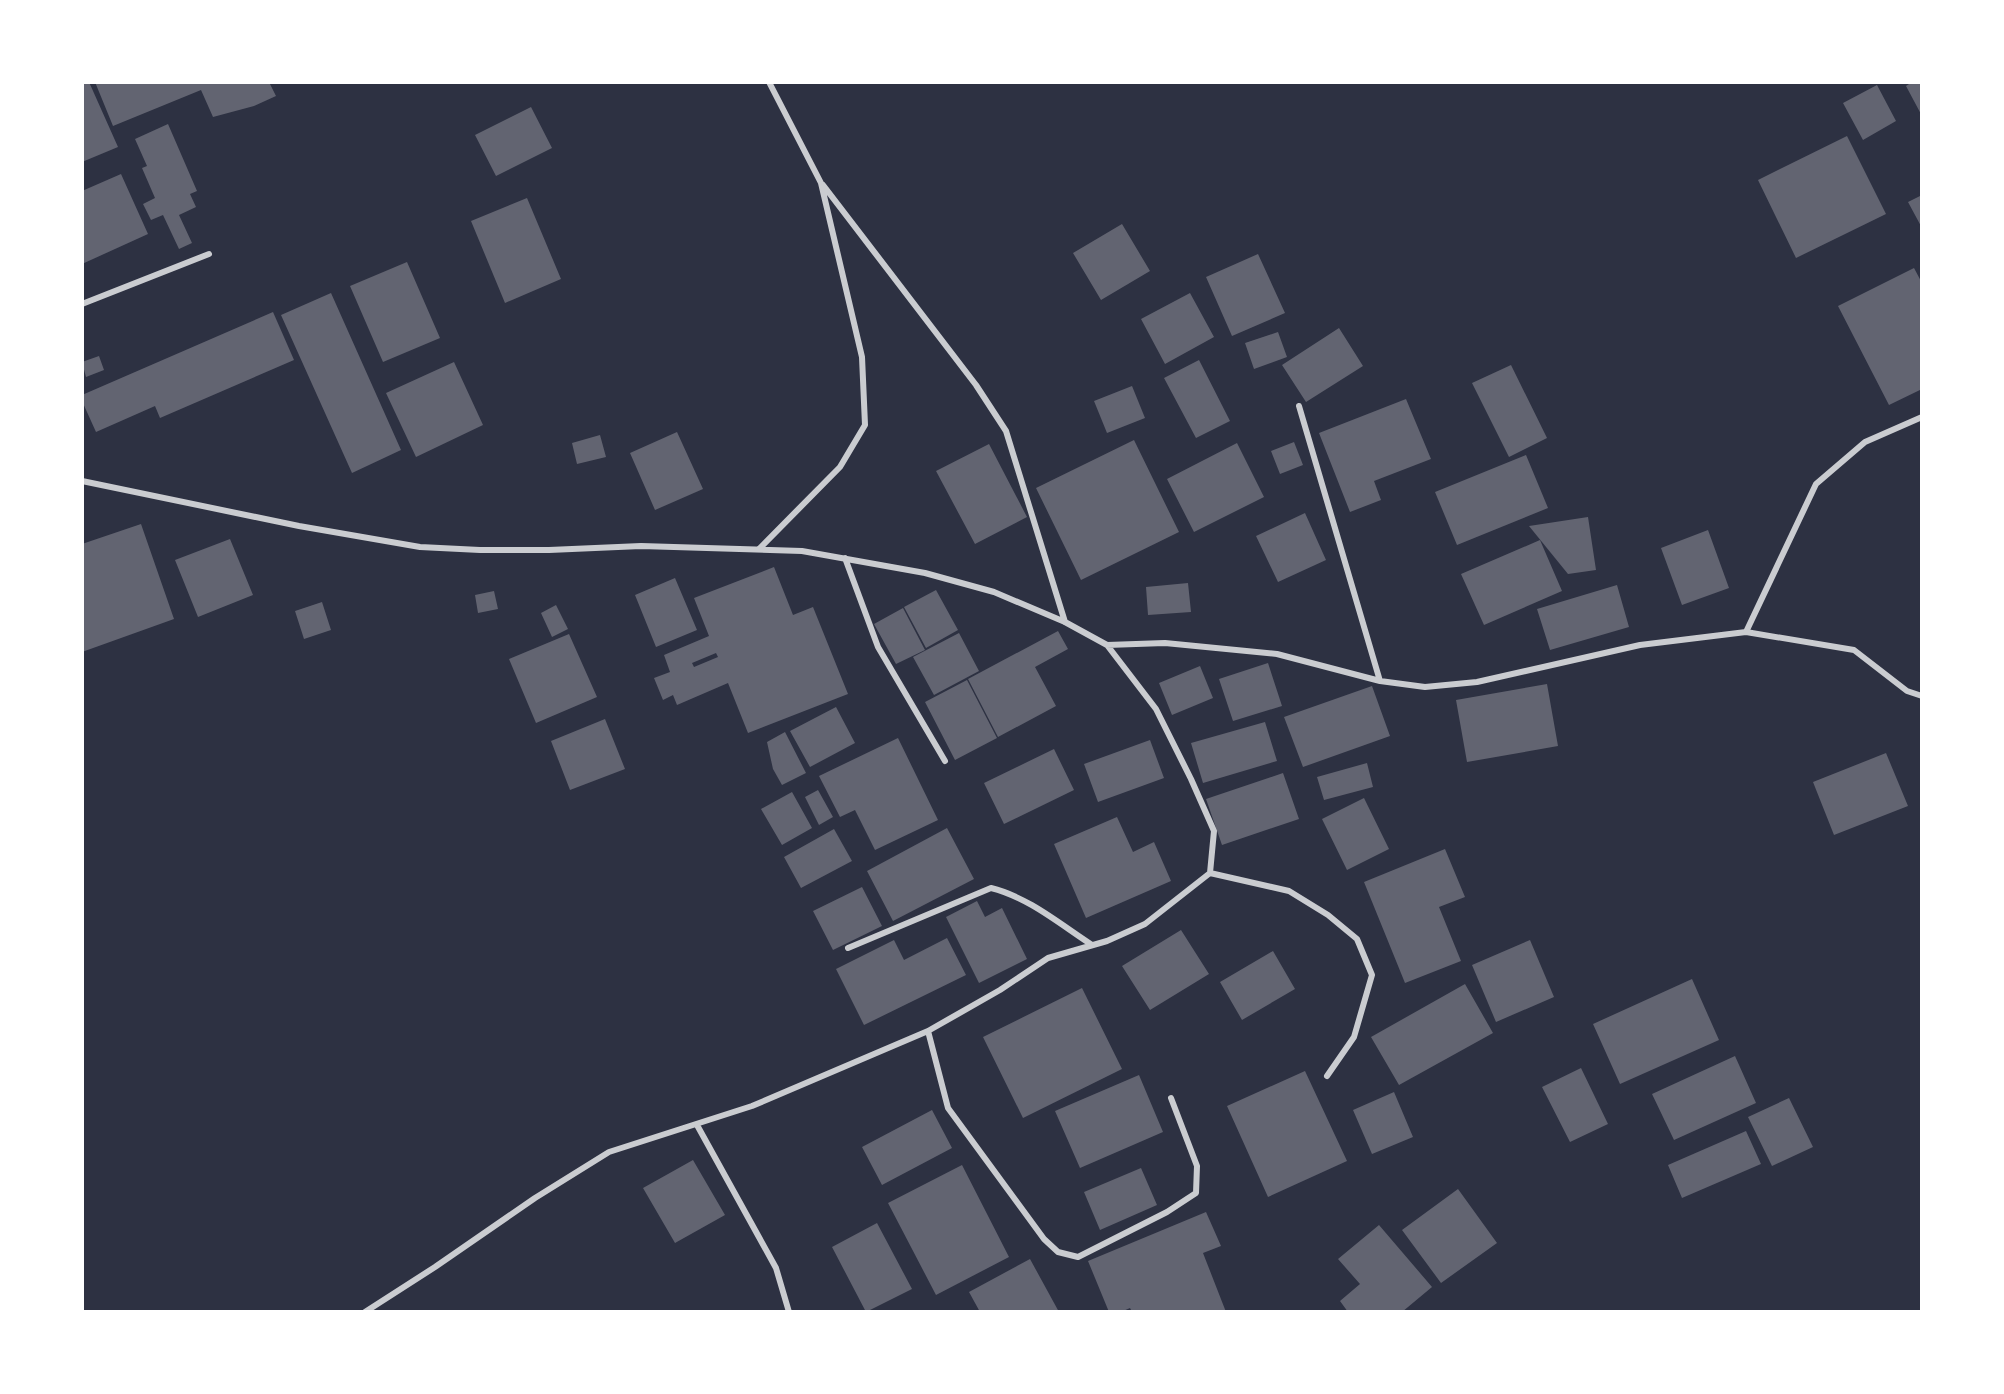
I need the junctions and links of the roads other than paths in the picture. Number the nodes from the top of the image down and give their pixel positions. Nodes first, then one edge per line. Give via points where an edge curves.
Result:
1 (769, 82) edge
2 (821, 183) junction
3 (209, 254) dead end
4 (82, 304) edge
5 (1299, 406) dead end
6 (1922, 417) edge
7 (82, 481) edge
8 (759, 549) junction
9 (845, 558) junction
10 (1065, 622) junction
11 (1746, 632) junction
12 (1107, 645) junction
13 (1380, 681) junction
14 (1922, 696) edge
15 (945, 761) dead end
16 (1210, 873) junction
17 (1092, 945) junction
18 (848, 948) dead end
19 (928, 1031) junction
20 (1328, 1076) dead end
21 (1171, 1098) dead end
22 (697, 1125) junction
23 (365, 1311) edge
24 (789, 1311) edge

1 - 2 street
2 - 8 street via 862,357 865,425 840,467
2 - 10 street via 976,385 1006,431
3 - 4 street
5 - 13 street
6 - 11 street via 1864,442 1816,484
7 - 8 street via 420,548
8 - 9 street
9 - 10 street via 925,573 994,592
9 - 15 street via 878,647
10 - 12 street
11 - 13 street via 1640,645 1477,682 1425,687
11 - 14 street via 1854,650 1907,691
12 - 13 street via 1165,643 1277,654
12 - 16 street via 1156,709 1191,779 1214,831
16 - 17 street via 1145,924
16 - 20 street via 1288,891 1328,915 1357,939 1372,975 1354,1037
17 - 18 street via 1032,906 991,888
17 - 19 street via 1048,958
19 - 21 street via 948,1108 1044,1239 1058,1252 1078,1257 1196,1193 1197,1166
19 - 22 street via 752,1106
22 - 23 street via 609,1152
22 - 24 street via 776,1268

